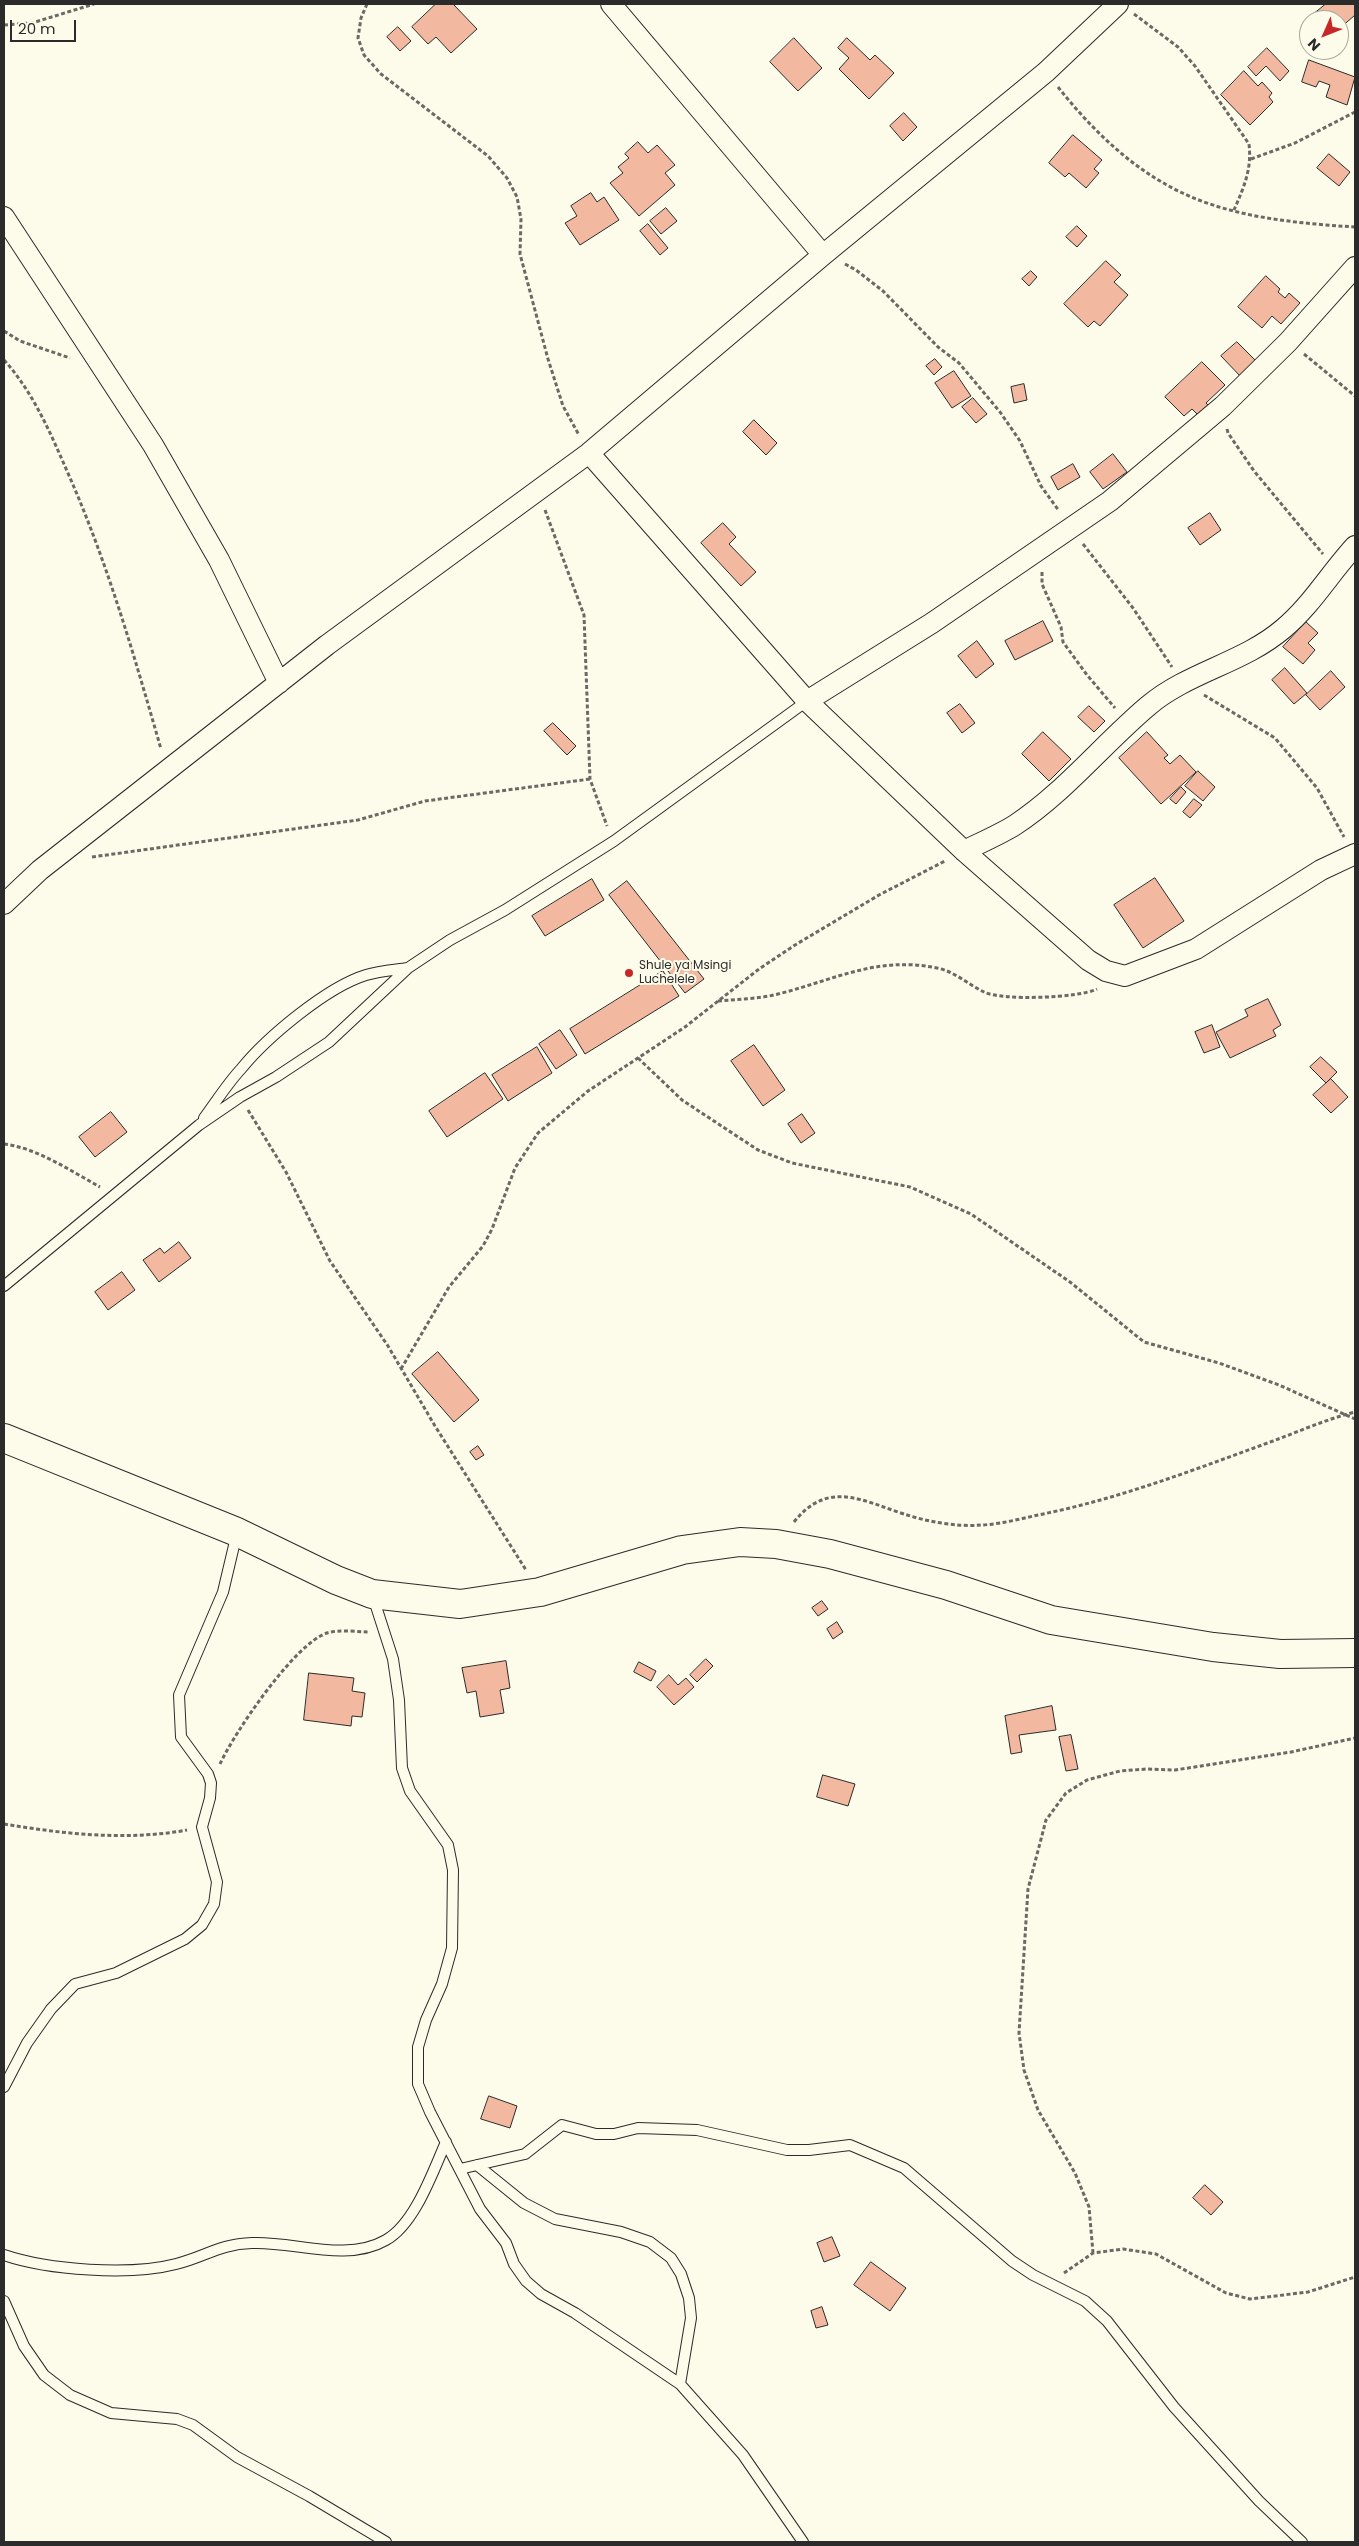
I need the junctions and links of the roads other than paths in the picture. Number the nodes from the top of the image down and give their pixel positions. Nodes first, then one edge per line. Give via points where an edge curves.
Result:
1 (611, 4) edge
2 (1124, 6) edge
3 (4, 218) edge
4 (823, 255) junction
5 (1355, 267) edge
6 (589, 453) junction
7 (1355, 546) edge
8 (279, 683) junction
9 (807, 701) junction
10 (964, 851) junction
11 (1354, 854) edge
12 (4, 904) edge
13 (408, 968) junction
14 (199, 1125) junction
15 (4, 1286) edge
16 (4, 1438) edge
17 (237, 1532) junction
18 (372, 1594) junction
19 (1355, 1653) edge
20 (4, 2087) edge
21 (446, 2142) junction
22 (478, 2165) junction
23 (460, 2169) junction
24 (4, 2255) edge
25 (4, 2301) edge
26 (680, 2384) junction
27 (386, 2542) edge
28 (803, 2542) edge
29 (1302, 2542) edge

1 - 4 street
2 - 4 street
3 - 8 street via 153,446 219,560
4 - 6 street
5 - 9 street via 1288,342 1223,406 1110,502 932,623
6 - 8 street
6 - 9 street
7 - 10 street via 1283,630 1253,649 1183,682 1149,705 1014,825
8 - 12 street via 40,870
9 - 10 street
9 - 13 lane via 614,841
10 - 11 street via 1088,960 1106,971 1124,976 1196,949 1321,870
13 - 14 lane via 329,1042
13 - 14 lane via 367,975 346,983 318,1001 241,1068
14 - 15 lane
16 - 17 main road
17 - 18 main road
17 - 20 lane via 223,1592 179,1695 181,1737 208,1774 211,1784 202,1827 217,1882 214,1904 202,1925 185,1939 116,1973 75,1984 51,2009 27,2043
18 - 19 main road via 460,1604 540,1592 682,1550 740,1542 776,1544 830,1554 946,1585 1051,1620 1213,1647 1280,1654
18 - 21 lane via 393,1659 399,1700 402,1768 410,1791 448,1845 453,1870 452,1948 418,2047 418,2084
21 - 23 lane
21 - 24 lane via 408,2219 386,2240 359,2249 252,2243 223,2246 176,2264 141,2269 77,2268 23,2262
22 - 23 lane
22 - 26 lane via 524,2203 555,2219 621,2232 650,2242 671,2258 681,2274 689,2298 691,2318
22 - 29 lane via 525,2154 562,2126 596,2134 614,2134 638,2128 698,2130 787,2150 850,2144 880,2155 904,2168 1012,2261 1085,2301 1107,2321 1174,2407 1259,2501
23 - 26 lane via 480,2209 506,2243 514,2264 526,2281
25 - 27 lane via 24,2346 44,2375 70,2395 111,2413 177,2419 193,2425 236,2457
26 - 28 lane via 743,2455

